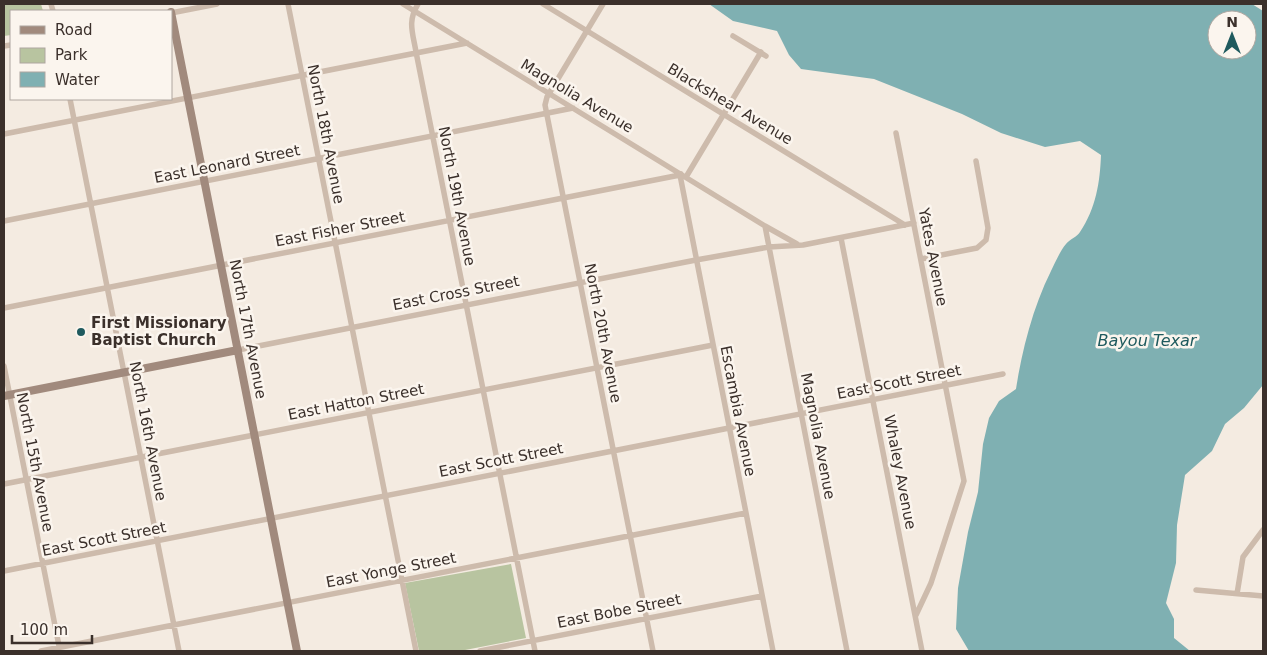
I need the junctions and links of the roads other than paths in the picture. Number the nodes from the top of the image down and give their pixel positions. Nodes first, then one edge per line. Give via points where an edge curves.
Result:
1 (217, 4) edge
2 (288, 4) edge
3 (402, 4) edge
4 (418, 4) edge
5 (543, 4) edge
6 (604, 4) edge
7 (414, 11) junction
8 (172, 12) edge
9 (172, 17) edge
10 (587, 30) junction
11 (733, 36) dead end
12 (466, 43) junction
13 (416, 52) junction
14 (302, 75) junction
15 (549, 93) junction
16 (188, 97) junction
17 (70, 100) edge
18 (573, 108) junction
19 (547, 114) junction
20 (723, 114) junction
21 (74, 120) junction
22 (896, 133) dead end
23 (4, 134) edge
24 (433, 136) junction
25 (319, 159) junction
26 (976, 162) dead end
27 (682, 175) junction
28 (205, 181) junction
29 (564, 198) junction
30 (91, 204) junction
31 (450, 220) junction
32 (4, 221) edge
33 (914, 223) junction
34 (905, 225) junction
35 (765, 226) junction
36 (841, 238) junction
37 (335, 242) junction
38 (803, 245) junction
39 (768, 247) junction
40 (920, 259) junction
41 (696, 260) junction
42 (221, 266) junction
43 (580, 282) junction
44 (107, 288) junction
45 (466, 305) junction
46 (4, 308) edge
47 (352, 327) junction
48 (713, 345) junction
49 (238, 350) junction
50 (4, 366) edge
51 (597, 368) junction
52 (124, 372) junction
53 (1004, 374) dead end
54 (946, 386) junction
55 (483, 390) junction
56 (7, 395) edge
57 (873, 400) junction
58 (369, 412) junction
59 (801, 414) junction
60 (729, 428) junction
61 (254, 435) junction
62 (614, 451) junction
63 (140, 457) junction
64 (499, 474) junction
65 (26, 479) junction
66 (4, 484) edge
67 (385, 496) junction
68 (746, 513) junction
69 (271, 518) junction
70 (1262, 534) edge
71 (630, 536) junction
72 (157, 541) junction
73 (516, 558) junction
74 (43, 563) junction
75 (4, 571) edge
76 (402, 580) junction
77 (1196, 590) dead end
78 (1237, 594) junction
79 (762, 596) junction
80 (1263, 596) edge
81 (288, 603) junction
82 (916, 615) junction
83 (647, 618) junction
84 (174, 625) junction
85 (532, 641) junction
86 (59, 650) edge
87 (41, 651) edge
88 (179, 651) edge
89 (297, 651) edge
90 (416, 651) edge
91 (480, 651) edge
92 (534, 651) edge
93 (653, 651) edge
94 (773, 651) edge
95 (847, 651) edge
96 (922, 651) edge

1 - 8 street
2 - 14 street, North 18th Avenue
3 - 7 street, Magnolia Avenue
4 - 7 street
5 - 10 street, Blackshear Avenue
6 - 10 street, North 20th Avenue
7 - 12 street, Magnolia Avenue
7 - 13 street, North 19th Avenue via 411,20
9 - 16 street, North 17th Avenue
10 - 15 street, North 20th Avenue
10 - 20 street, Blackshear Avenue
11 - 20 street via 763,54
12 - 13 street
12 - 15 street, Magnolia Avenue
13 - 14 street
13 - 24 street, North 19th Avenue
14 - 16 street
14 - 25 street, North 18th Avenue
15 - 18 street, Magnolia Avenue
15 - 19 street, North 20th Avenue via 545,101
16 - 21 street
16 - 28 street, North 17th Avenue
17 - 21 street, North 16th Avenue
18 - 19 street, East Leonard Street
18 - 27 street, Magnolia Avenue
19 - 24 street, East Leonard Street
19 - 29 street, North 20th Avenue
20 - 27 street
20 - 34 street, Blackshear Avenue
21 - 23 street
21 - 30 street, North 16th Avenue
22 - 33 street, Yates Avenue
24 - 25 street, East Leonard Street
24 - 31 street, North 19th Avenue
25 - 28 street, East Leonard Street
25 - 37 street, North 18th Avenue
26 - 40 street via 988,228 986,240 977,248
27 - 29 street, East Fisher Street
27 - 35 street, Magnolia Avenue
27 - 41 street, Escambia Avenue
28 - 30 street, East Leonard Street
28 - 42 street, North 17th Avenue
29 - 31 street, East Fisher Street
29 - 43 street, North 20th Avenue
30 - 32 street, East Leonard Street
30 - 44 street, North 16th Avenue
31 - 37 street, East Fisher Street
31 - 45 street, North 19th Avenue
33 - 34 street, East Cross Street
33 - 40 street, Yates Avenue
34 - 36 street, East Cross Street
35 - 38 street, Magnolia Avenue
35 - 39 street, Magnolia Avenue
36 - 38 street, East Cross Street
36 - 57 street, Whaley Avenue
37 - 42 street, East Fisher Street
37 - 47 street, North 18th Avenue
38 - 39 street, East Cross Street
39 - 41 street, East Cross Street
39 - 59 street, Magnolia Avenue
40 - 54 street, Yates Avenue
41 - 43 street, East Cross Street
41 - 48 street, Escambia Avenue
42 - 44 street, East Fisher Street
42 - 49 street, North 17th Avenue
43 - 45 street, East Cross Street
43 - 51 street, North 20th Avenue
44 - 46 street, East Fisher Street
44 - 52 street, North 16th Avenue
45 - 47 street, East Cross Street
45 - 55 street, North 19th Avenue
47 - 49 street, East Cross Street
47 - 58 street, North 18th Avenue
48 - 51 street, East Hatton Street
48 - 60 street, Escambia Avenue
49 - 52 street, East Cross Street
49 - 61 street, North 17th Avenue
50 - 56 street, North 15th Avenue
51 - 55 street, East Hatton Street
51 - 62 street, North 20th Avenue
52 - 56 street, East Cross Street
52 - 63 street, North 16th Avenue
53 - 54 street, East Scott Street
54 - 57 street, East Scott Street
54 - 82 street, Yates Avenue via 964,481 931,583
55 - 58 street, East Hatton Street
55 - 64 street, North 19th Avenue
56 - 65 street, North 15th Avenue
57 - 59 street, East Scott Street
57 - 82 street, Whaley Avenue
58 - 61 street, East Hatton Street
58 - 67 street, North 18th Avenue
59 - 60 street, East Scott Street
59 - 95 street, Magnolia Avenue
60 - 62 street, East Scott Street
60 - 68 street, Escambia Avenue
61 - 63 street, East Hatton Street
61 - 69 street, North 17th Avenue
62 - 64 street, East Scott Street
62 - 71 street, North 20th Avenue
63 - 65 street, East Hatton Street
63 - 72 street, North 16th Avenue
64 - 67 street, East Scott Street
64 - 73 street, North 19th Avenue
65 - 66 street, East Hatton Street
65 - 74 street, North 15th Avenue
67 - 69 street, East Scott Street
67 - 76 street, North 18th Avenue
68 - 71 street, East Yonge Street
68 - 79 street, Escambia Avenue
69 - 72 street, East Scott Street
69 - 81 street, North 17th Avenue
70 - 78 street via 1243,557
71 - 73 street, East Yonge Street
71 - 83 street, North 20th Avenue
72 - 74 street, East Scott Street
72 - 84 street, North 16th Avenue
73 - 76 street, East Yonge Street
73 - 85 street, North 19th Avenue
74 - 75 street, East Scott Street
74 - 86 street, North 15th Avenue
76 - 81 street, East Yonge Street
76 - 90 street, North 18th Avenue
77 - 78 street
78 - 80 street
79 - 83 street, East Bobe Street
79 - 94 street, Escambia Avenue
81 - 84 street, East Yonge Street
81 - 89 street, North 17th Avenue
82 - 96 street, Whaley Avenue
83 - 85 street, East Bobe Street
83 - 93 street, North 20th Avenue
84 - 86 street, East Yonge Street
84 - 88 street, North 16th Avenue
85 - 91 street, East Bobe Street
85 - 92 street, North 19th Avenue
86 - 87 street, East Yonge Street

